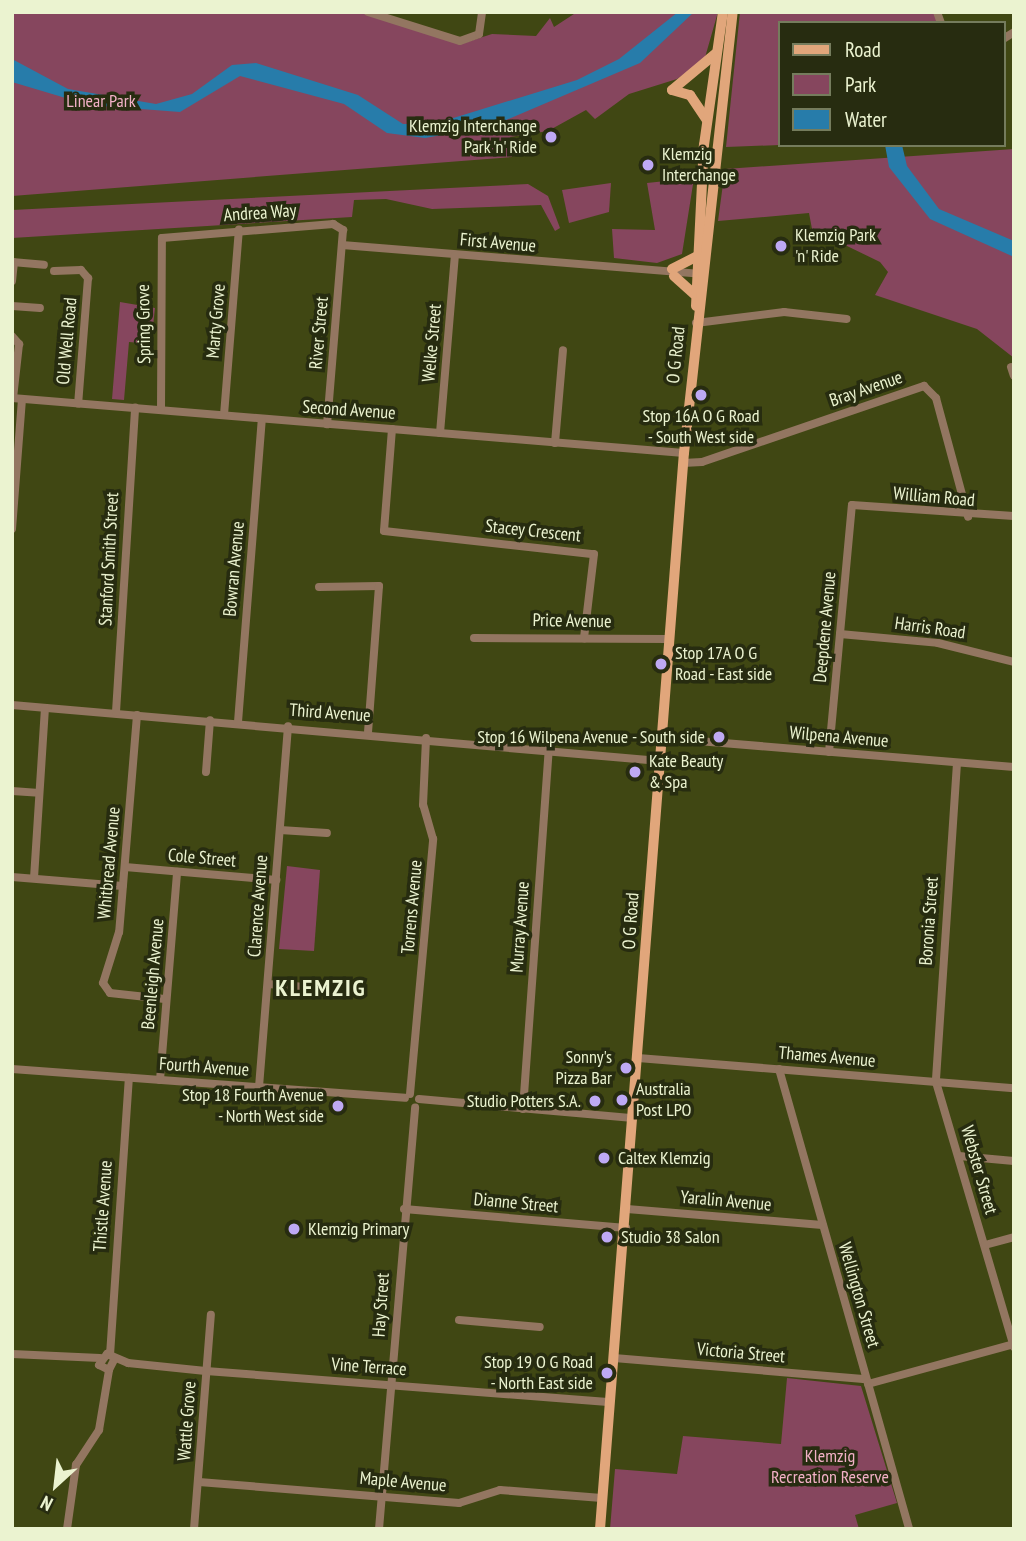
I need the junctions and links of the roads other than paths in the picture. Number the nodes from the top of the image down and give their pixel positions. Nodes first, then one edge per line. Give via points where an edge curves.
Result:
1 (368, 12) edge
2 (482, 12) edge
3 (723, 12) edge
4 (733, 12) edge
5 (717, 51) junction
6 (716, 87) junction
7 (707, 120) junction
8 (239, 230) junction
9 (162, 237) joint
10 (342, 245) junction
11 (455, 256) junction
12 (696, 257) junction
13 (13, 262) edge
14 (44, 265) dead end
15 (54, 271) dead end
16 (673, 272) junction
17 (698, 274) junction
18 (12, 281) edge
19 (694, 293) junction
20 (12, 306) edge
21 (40, 308) dead end
22 (697, 319) junction
23 (847, 320) dead end
24 (12, 336) edge
25 (563, 350) dead end
26 (16, 399) edge
27 (78, 404) junction
28 (135, 408) junction
29 (161, 410) junction
30 (224, 415) junction
31 (262, 419) junction
32 (327, 424) junction
33 (391, 429) junction
34 (440, 433) junction
35 (555, 443) junction
36 (683, 458) junction
37 (14, 493) edge
38 (852, 505) joint
39 (1014, 516) edge
40 (968, 517) junction
41 (12, 529) edge
42 (319, 587) dead end
43 (840, 634) junction
44 (474, 638) dead end
45 (584, 638) junction
46 (669, 639) junction
47 (1014, 662) edge
48 (12, 705) edge
49 (45, 708) junction
50 (116, 712) junction
51 (137, 715) junction
52 (209, 720) junction
53 (238, 722) junction
54 (288, 726) junction
55 (368, 732) junction
56 (426, 737) junction
57 (661, 743) junction
58 (549, 747) junction
59 (829, 752) junction
60 (645, 755) junction
61 (660, 761) junction
62 (957, 763) junction
63 (1014, 767) edge
64 (206, 772) dead end
65 (12, 791) edge
66 (39, 793) junction
67 (280, 830) junction
68 (327, 833) dead end
69 (125, 867) junction
70 (177, 872) junction
71 (12, 877) edge
72 (34, 878) junction
73 (276, 880) junction
74 (123, 886) junction
75 (268, 984) junction
76 (318, 988) dead end
77 (166, 999) junction
78 (638, 1058) junction
79 (12, 1069) edge
80 (779, 1069) junction
81 (129, 1078) junction
82 (160, 1080) junction
83 (936, 1082) junction
84 (259, 1087) junction
85 (1014, 1088) edge
86 (414, 1101) junction
87 (523, 1109) junction
88 (632, 1118) junction
89 (959, 1156) junction
90 (1014, 1161) edge
91 (404, 1209) junction
92 (627, 1209) junction
93 (822, 1225) junction
94 (626, 1228) junction
95 (1014, 1237) edge
96 (985, 1245) junction
97 (211, 1315) dead end
98 (459, 1320) dead end
99 (540, 1327) dead end
100 (1013, 1345) edge
101 (12, 1354) edge
102 (614, 1358) junction
103 (106, 1362) junction
104 (206, 1371) junction
105 (867, 1382) junction
106 (391, 1385) junction
107 (608, 1402) junction
108 (199, 1482) junction
109 (381, 1496) junction
110 (603, 1498) junction
111 (67, 1529) edge
112 (194, 1529) edge
113 (379, 1529) edge
114 (600, 1529) edge
115 (909, 1529) edge

1 - 2 street via 460,41 482,28
3 - 5 main road, O G Road
4 - 6 main road, O G Road
5 - 6 main road, O G Road
5 - 7 main road via 672,90 690,95
6 - 7 main road, O G Road
6 - 17 main road, O G Road via 715,179
7 - 12 main road, O G Road
8 - 9 street, Andrea Way
8 - 10 street, Andrea Way via 333,224 343,230
8 - 30 street, Marty Grove
9 - 29 street, Spring Grove
10 - 11 street, First Avenue
10 - 32 street, River Street
11 - 16 street, First Avenue
11 - 34 street, Welke Street
12 - 16 main road
12 - 17 main road, O G Road
13 - 14 street
13 - 18 street
15 - 27 street, Old Well Road via 81,270 88,278
16 - 17 street, First Avenue
16 - 19 main road
17 - 19 main road, O G Road
17 - 22 main road, O G Road
19 - 22 main road, O G Road
20 - 21 street
22 - 23 street via 784,312
22 - 36 main road, O G Road
24 - 26 street via 19,344
25 - 35 street
26 - 27 street, Second Avenue
26 - 37 street
27 - 28 street, Second Avenue
28 - 29 street, Second Avenue
28 - 50 street, Stanford Smith Street
29 - 30 street, Second Avenue
30 - 31 street, Second Avenue
31 - 32 street, Second Avenue
31 - 53 street, Bowran Avenue
32 - 33 street, Second Avenue
33 - 34 street, Second Avenue
33 - 45 street, Stacey Crescent via 384,531 594,554
34 - 35 street, Second Avenue
35 - 36 street, Second Avenue
36 - 40 street, Bray Avenue via 702,462 924,386 936,398
36 - 46 main road, O G Road
37 - 41 street
38 - 40 street, William Road
38 - 43 street, Deepdene Avenue
39 - 40 street, William Road
42 - 55 street via 379,586
43 - 47 street, Harris Road via 938,643
43 - 59 street, Deepdene Avenue
44 - 45 street, Price Avenue
45 - 46 street, Price Avenue
46 - 57 main road, O G Road
48 - 49 street, Third Avenue
49 - 50 street, Third Avenue
49 - 66 street
50 - 51 street, Third Avenue
51 - 52 street, Third Avenue
51 - 69 street, Whitbread Avenue
52 - 53 street, Third Avenue
52 - 64 street
53 - 54 street, Third Avenue
54 - 55 street, Third Avenue
54 - 67 street, Clarence Avenue
55 - 56 street, Third Avenue
56 - 58 street, Third Avenue
56 - 86 street, Torrens Avenue via 424,804 433,839
57 - 59 street, Wilpena Avenue
57 - 60 street, Third Avenue
57 - 61 main road, O G Road
58 - 60 street, Third Avenue
58 - 87 street, Murray Avenue
59 - 62 street, Wilpena Avenue
60 - 61 street, Third Avenue
61 - 78 main road, O G Road
62 - 63 street, Wilpena Avenue
62 - 83 street, Boronia Street
65 - 66 street
66 - 72 street
67 - 68 street
67 - 73 street, Clarence Avenue
69 - 70 street, Cole Street
69 - 74 street, Whitbread Avenue
70 - 73 street, Cole Street
70 - 77 street, Beenleigh Avenue
71 - 72 street
72 - 74 street
73 - 75 street, Clarence Avenue
74 - 77 street, Whitbread Avenue via 119,932 104,965 106,990
75 - 76 street
75 - 84 street, Clarence Avenue
77 - 82 street, Beenleigh Avenue
78 - 80 street, Thames Avenue
78 - 88 main road, O G Road
79 - 81 street, Fourth Avenue
80 - 83 street, Thames Avenue
80 - 93 street, Wellington Street
81 - 82 street, Fourth Avenue
81 - 103 street, Thistle Avenue
82 - 84 street, Fourth Avenue
83 - 85 street, Thames Avenue
83 - 89 street, Webster Street
84 - 86 street, Fourth Avenue
86 - 87 street, Fourth Avenue
86 - 91 street, Hay Street
87 - 88 street, Fourth Avenue
88 - 92 main road, O G Road
89 - 90 street
89 - 96 street, Webster Street
91 - 94 street, Dianne Street
91 - 106 street, Hay Street
92 - 93 street, Yaralin Avenue
92 - 94 main road, O G Road
93 - 105 street, Wellington Street
94 - 102 main road, O G Road
95 - 96 street
96 - 100 street, Webster Street
97 - 104 street, Wattle Grove
98 - 99 street
100 - 105 street
101 - 103 street, Vine Terrace
102 - 105 street, Victoria Street
102 - 107 main road, O G Road
103 - 104 street, Vine Terrace
103 - 111 street, Thistle Avenue via 99,1430 76,1465
104 - 106 street, Vine Terrace
104 - 108 street, Wattle Grove
105 - 115 street, Wellington Street
106 - 107 street, Vine Terrace
106 - 109 street, Hay Street
107 - 110 main road, O G Road
108 - 109 street, Maple Avenue
108 - 112 street, Wattle Grove
109 - 110 street, Maple Avenue via 459,1503 500,1490
109 - 113 street, Hay Street
110 - 114 main road, O G Road

